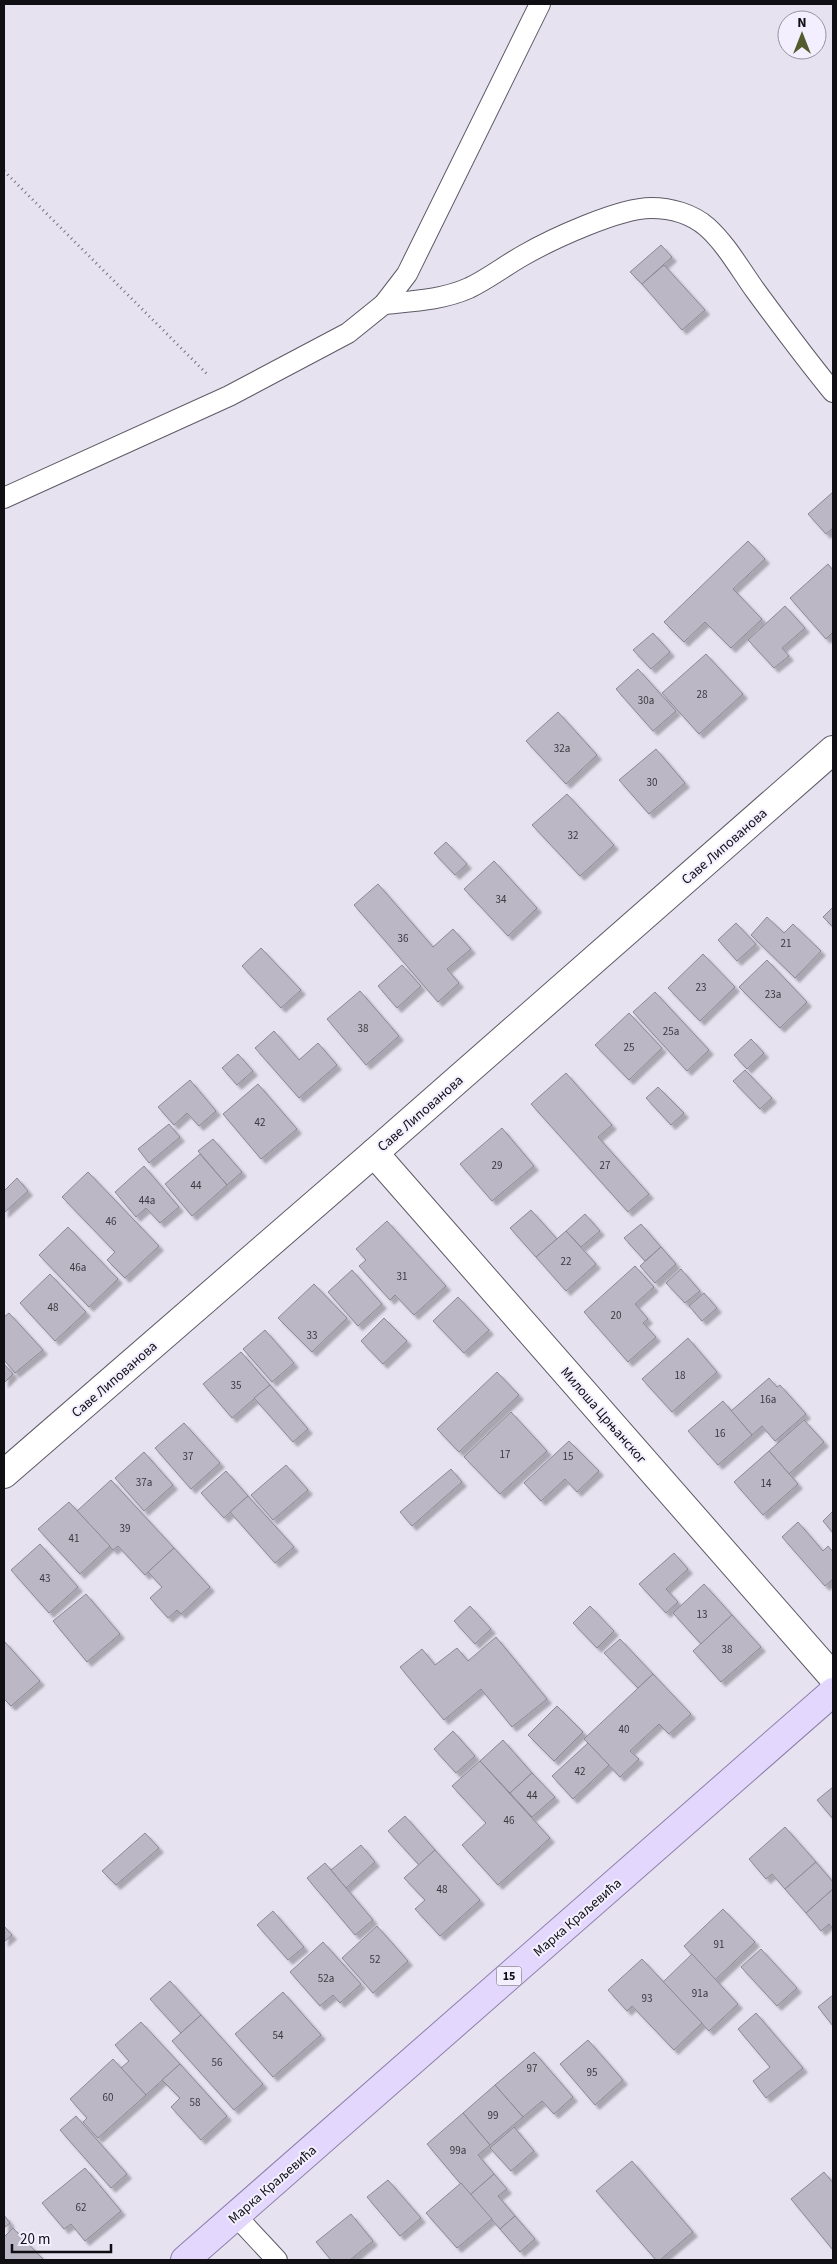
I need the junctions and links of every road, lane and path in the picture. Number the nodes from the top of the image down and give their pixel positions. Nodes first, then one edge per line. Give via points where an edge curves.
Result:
1 (540, 4) edge
2 (4, 171) edge
3 (384, 304) junction
4 (833, 392) edge
5 (229, 396) junction
6 (4, 498) edge
7 (833, 750) edge
8 (374, 1153) junction
9 (4, 1474) edge
10 (833, 1677) edge
11 (833, 1692) edge
12 (236, 2216) junction
13 (185, 2260) edge
14 (277, 2260) edge

1 - 3 lane via 407,274
2 - 5 path
3 - 4 lane via 449,295 470,287 564,235 634,210 664,208 693,218 716,236
3 - 5 lane via 348,333
5 - 6 lane
7 - 8 street, Саве Липованова
8 - 9 street, Саве Липованова
8 - 10 street, Милоша Црњанског
11 - 12 main road, Марка Краљевића / 15
12 - 13 main road, Марка Краљевића / 15
12 - 14 lane

